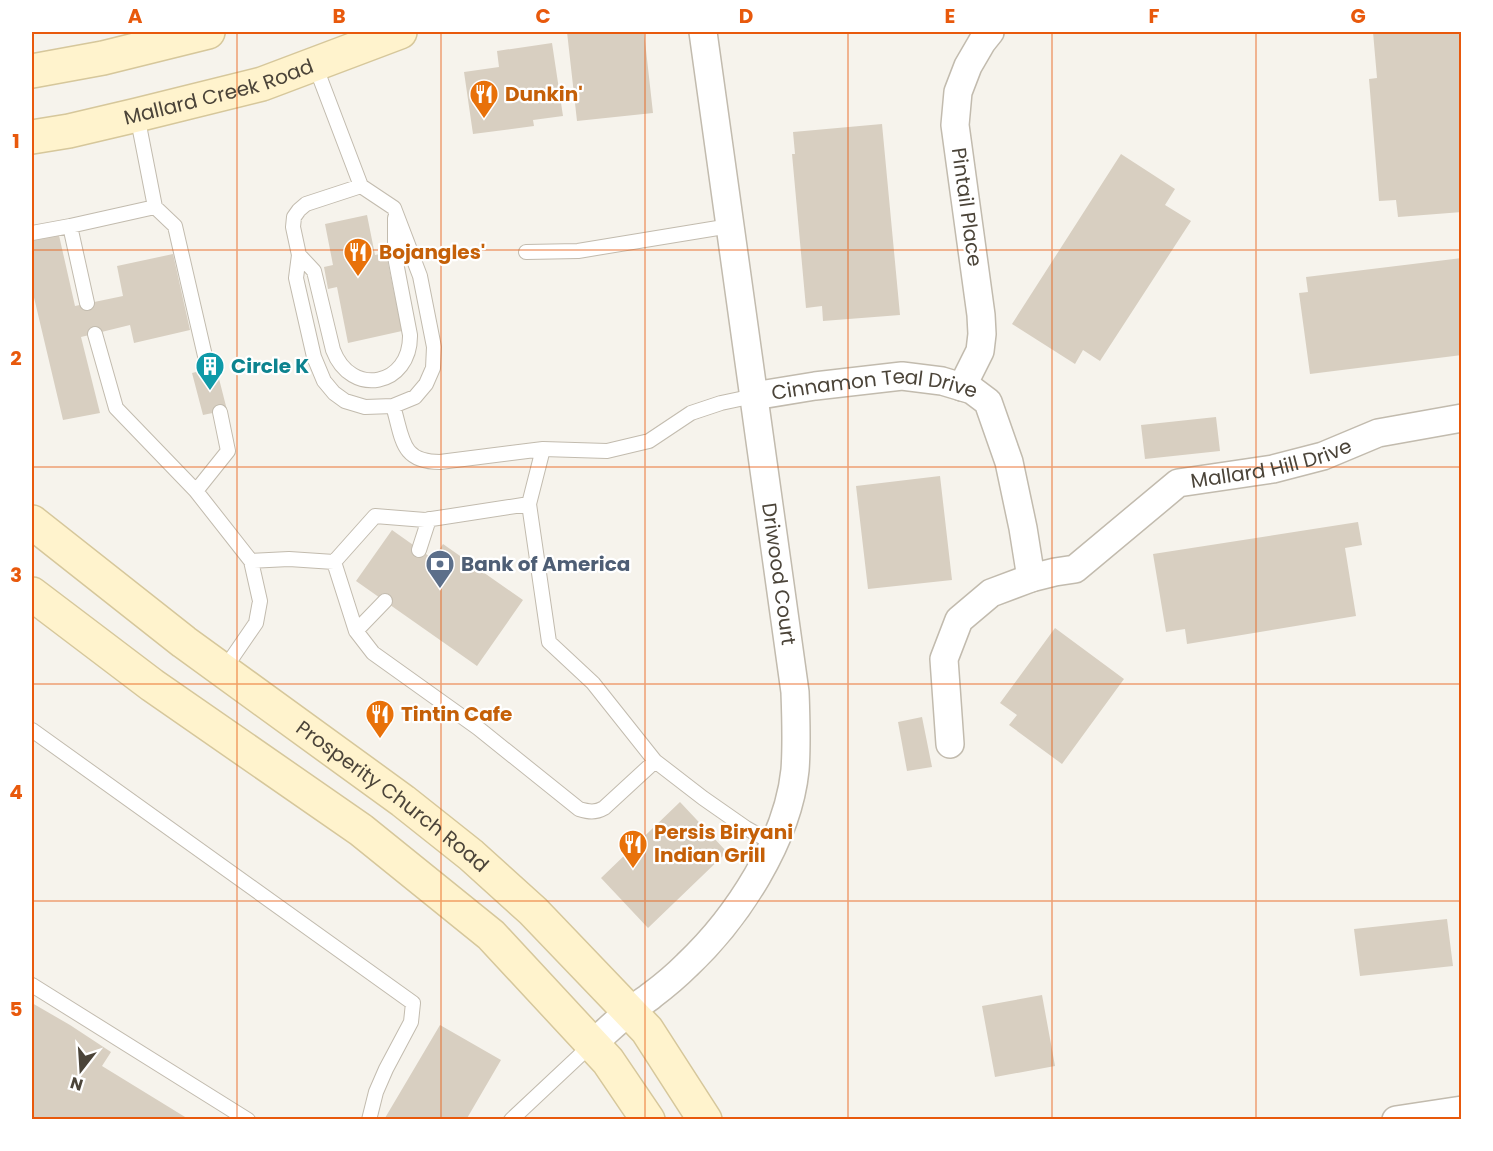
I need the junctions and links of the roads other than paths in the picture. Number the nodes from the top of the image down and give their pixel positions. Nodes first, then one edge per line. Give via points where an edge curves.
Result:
1 (208, 32) edge
2 (400, 32) edge
3 (703, 32) edge
4 (990, 32) edge
5 (315, 65) junction
6 (32, 69) edge
7 (137, 115) junction
8 (32, 137) edge
9 (361, 186) junction
10 (155, 207) junction
11 (395, 210) junction
12 (70, 225) junction
13 (730, 226) junction
14 (32, 233) edge
15 (526, 252) dead end
16 (299, 255) junction
17 (87, 303) dead end
18 (95, 334) dead end
19 (208, 369) dead end
20 (962, 387) junction
21 (754, 396) junction
22 (393, 406) junction
23 (220, 412) dead end
24 (1461, 418) edge
25 (543, 449) junction
26 (196, 491) junction
27 (529, 504) junction
28 (429, 519) junction
29 (32, 522) edge
30 (419, 550) dead end
31 (251, 561) junction
32 (334, 562) junction
33 (1031, 578) junction
34 (32, 594) edge
35 (385, 601) dead end
36 (356, 631) junction
37 (223, 671) junction
38 (32, 730) edge
39 (950, 744) dead end
40 (655, 761) junction
41 (774, 844) junction
42 (32, 985) edge
43 (629, 1011) junction
44 (592, 1044) junction
45 (1461, 1110) edge
46 (248, 1119) edge
47 (369, 1119) edge
48 (511, 1119) edge
49 (648, 1119) edge
50 (705, 1119) edge
51 (1396, 1119) edge

1 - 6 main road via 103,58
2 - 5 main road, Mallard Creek Road
3 - 13 street, Driwood Court
4 - 20 street, Pintail Place via 968,66 958,92 956,125 982,334 980,351
5 - 7 main road, Mallard Creek Road via 262,84
5 - 9 lane
7 - 8 main road, Mallard Creek Road
7 - 10 lane
9 - 11 lane
9 - 16 lane via 306,204 299,210 293,227
10 - 12 lane
10 - 19 lane via 175,226
11 - 16 lane via 395,257 410,346 402,365 385,378 374,382 361,379 337,361 314,271
11 - 22 lane via 420,276 434,347 433,368 426,384 415,397
12 - 14 lane
12 - 17 lane
13 - 15 lane via 578,251
13 - 21 street, Driwood Court
16 - 22 lane via 296,278 314,357 324,381 345,401 365,407
18 - 26 lane via 116,408
20 - 21 street, Cinnamon Teal Drive via 902,376
20 - 33 street, Cinnamon Teal Drive via 988,402 1009,462
21 - 25 lane via 691,413 649,441 607,451
21 - 41 street, Driwood Court via 795,692 797,735 787,810
22 - 25 lane via 405,448 419,460 440,462
23 - 26 lane via 228,452
24 - 33 street, Mallard Hill Drive via 1378,433 1323,456 1273,469 1178,483 1075,569
25 - 27 lane
26 - 31 lane
27 - 28 lane
27 - 40 lane via 549,642 593,683
28 - 30 lane
28 - 32 lane via 375,516
29 - 37 main road, Prosperity Church Road
31 - 32 lane
31 - 37 lane via 260,601 256,623
32 - 36 lane
33 - 39 street, Mallard Hill Drive via 991,593 959,620 944,659
34 - 44 main road via 152,685 361,830 491,935
35 - 36 lane
36 - 40 lane via 374,653 588,812 604,808
37 - 43 main road, Prosperity Church Road via 404,801 471,855 533,911
38 - 47 lane via 413,1003 411,1022 376,1092
40 - 41 lane via 720,810
41 - 43 street, Driwood Court via 748,892 720,930 687,965
42 - 46 lane
43 - 44 street, Driwood Court
43 - 50 main road, Prosperity Church Road via 647,1030
44 - 48 lane
44 - 49 main road
45 - 51 street

